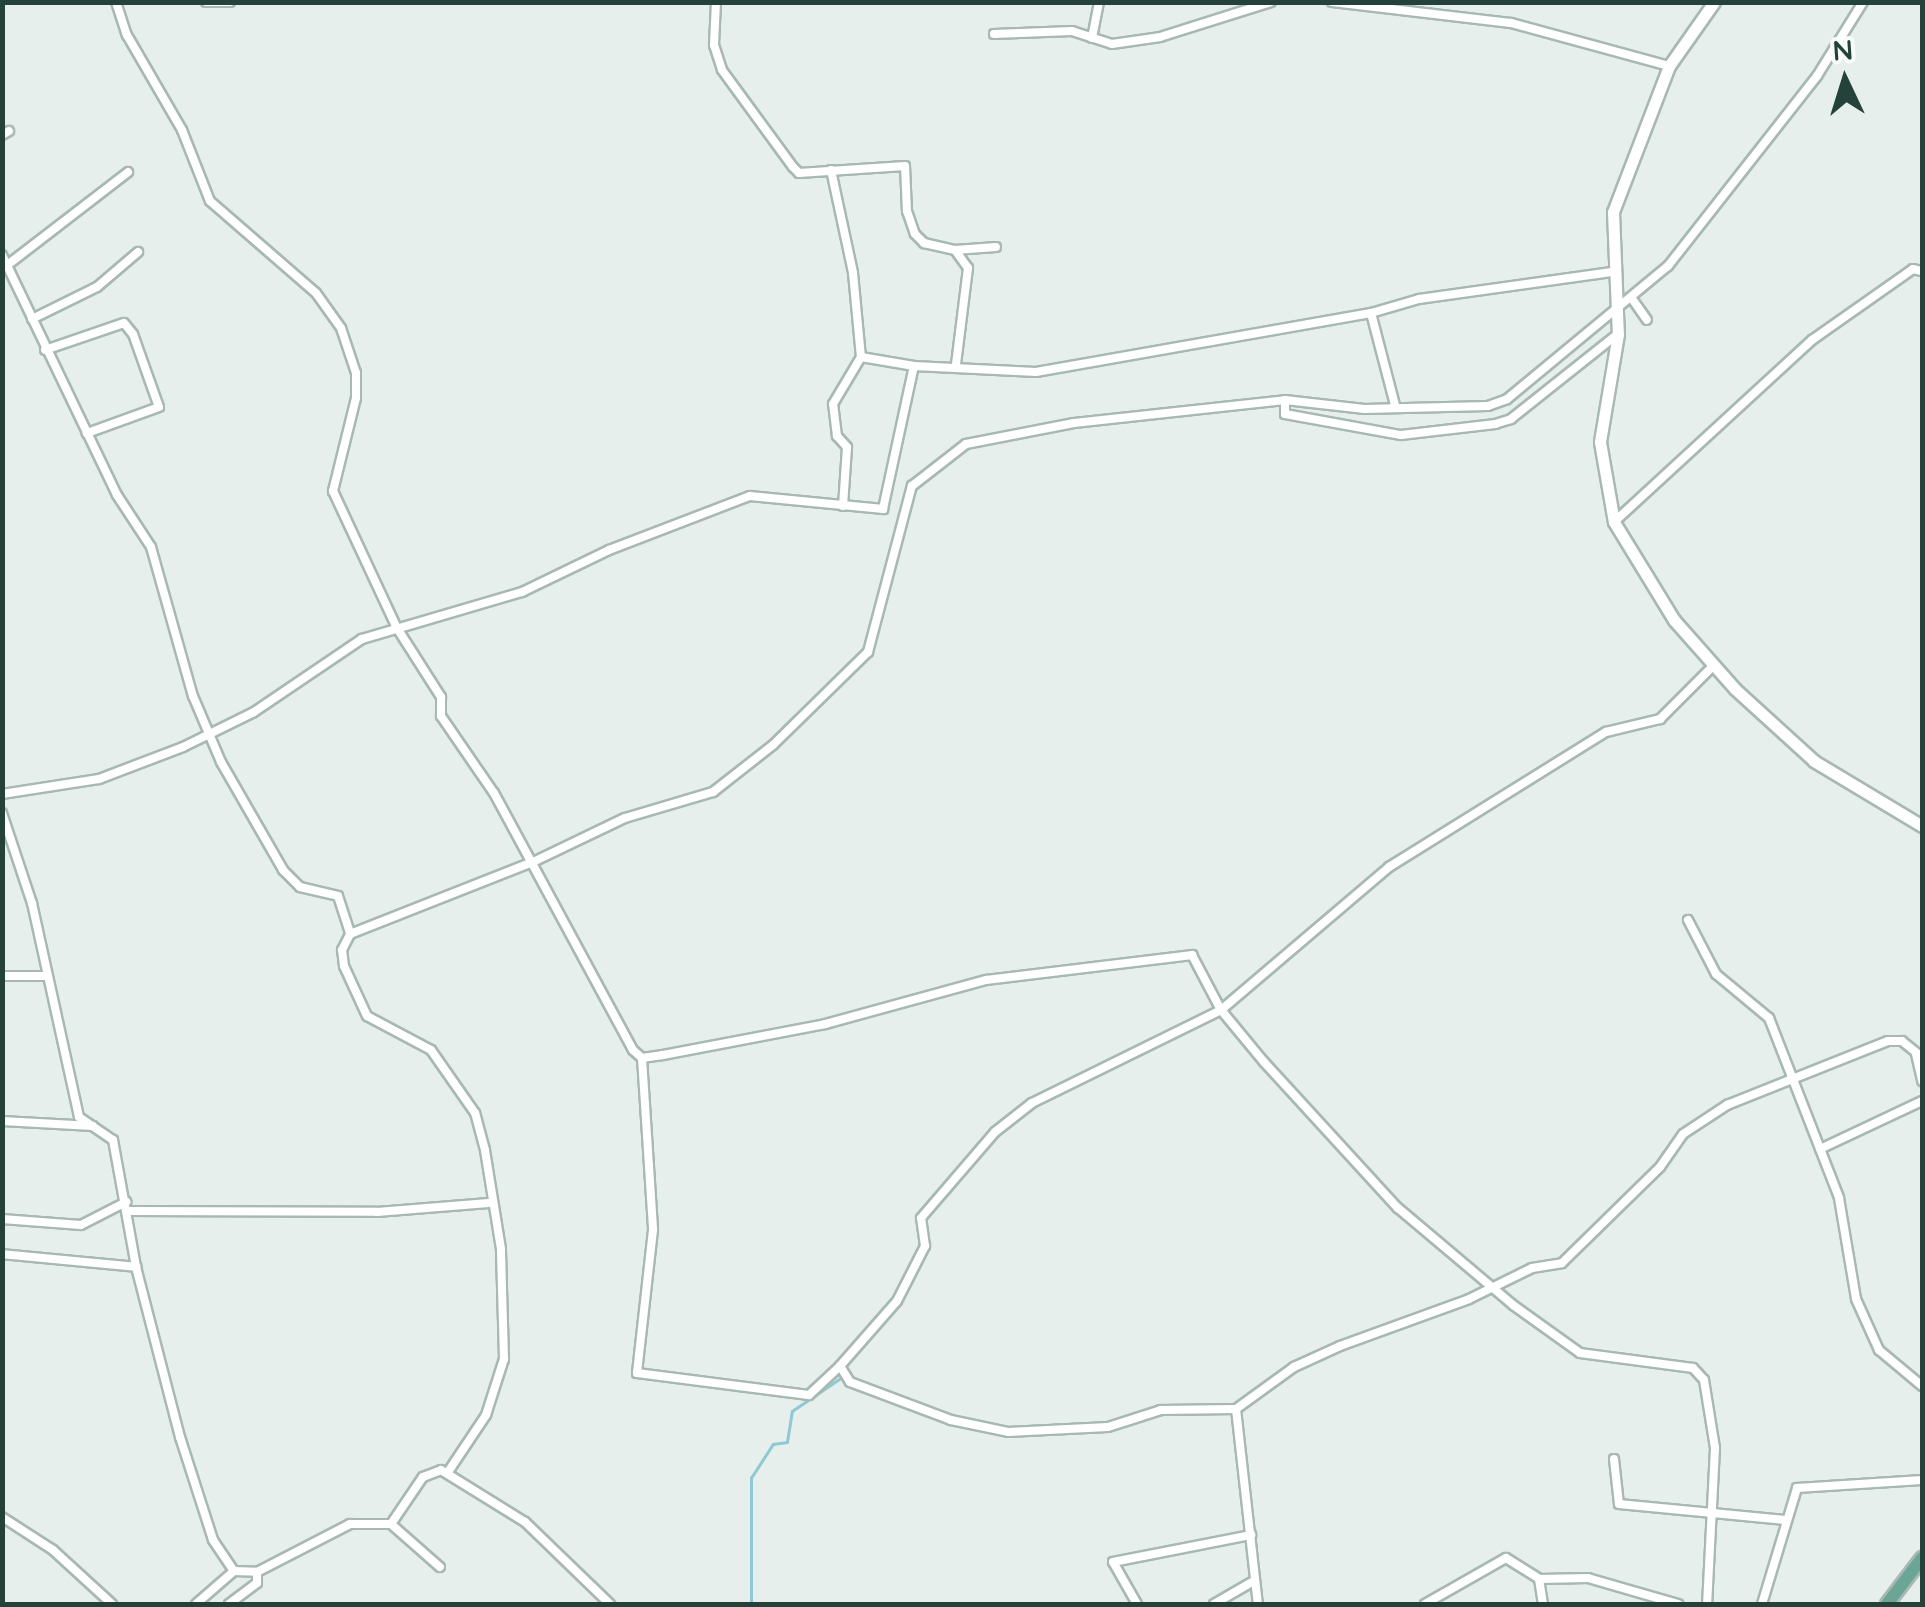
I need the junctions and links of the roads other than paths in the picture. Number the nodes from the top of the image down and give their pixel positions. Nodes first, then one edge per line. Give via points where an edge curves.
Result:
1 (116, 2) edge
2 (206, 2) edge
3 (230, 2) edge
4 (716, 2) edge
5 (1099, 2) edge
6 (1271, 2) edge
7 (1332, 2) edge
8 (1714, 2) edge
9 (1864, 2) edge
10 (994, 34) dead end
11 (1092, 38) junction
12 (1668, 66) junction
13 (831, 170) junction
14 (128, 172) dead end
15 (996, 246) dead end
16 (956, 250) junction
17 (138, 252) dead end
18 (2, 255) edge
19 (10, 263) junction
20 (1617, 271) junction
21 (1922, 272) edge
22 (1633, 300) junction
23 (1371, 313) junction
24 (1614, 316) junction
25 (32, 319) junction
26 (1647, 320) dead end
27 (1618, 334) junction
28 (45, 350) junction
29 (861, 357) junction
30 (956, 365) junction
31 (914, 366) junction
32 (1285, 400) junction
33 (1395, 405) junction
34 (87, 433) junction
35 (843, 506) junction
36 (882, 508) junction
37 (905, 510) junction
38 (1614, 522) junction
39 (397, 628) junction
40 (1714, 665) junction
41 (208, 736) junction
42 (2, 794) edge
43 (2, 813) edge
44 (1920, 821) edge
45 (533, 862) junction
46 (1688, 920) dead end
47 (350, 934) junction
48 (2, 976) edge
49 (45, 976) junction
50 (1221, 1010) junction
51 (1919, 1056) edge
52 (642, 1058) junction
53 (1790, 1076) junction
54 (1922, 1081) edge
55 (1922, 1101) edge
56 (2, 1121) edge
57 (93, 1126) junction
58 (1820, 1148) junction
59 (489, 1202) junction
60 (127, 1207) junction
61 (2, 1219) edge
62 (2, 1254) edge
63 (136, 1267) junction
64 (1493, 1287) junction
65 (840, 1366) junction
66 (1922, 1386) edge
67 (1236, 1409) junction
68 (1614, 1459) dead end
69 (448, 1472) junction
70 (1922, 1480) edge
71 (1707, 1511) junction
72 (2, 1518) edge
73 (1785, 1520) junction
74 (391, 1524) junction
75 (1251, 1534) junction
76 (1922, 1558) edge
77 (440, 1567) dead end
78 (234, 1571) junction
79 (257, 1572) junction
80 (1540, 1579) junction
81 (1252, 1582) junction
82 (1443, 1600) edge
83 (112, 1604) edge
84 (196, 1604) edge
85 (230, 1604) edge
86 (610, 1604) edge
87 (1137, 1604) edge
88 (1214, 1604) edge
89 (1258, 1604) edge
90 (1425, 1604) edge
91 (1543, 1604) edge
92 (1678, 1604) edge
93 (1708, 1604) edge
94 (1762, 1604) edge
95 (1888, 1604) edge

1 - 39 street via 210,200 316,293 342,328 356,398 333,491
2 - 3 street
4 - 13 street via 714,45 732,90 799,173
5 - 11 street
6 - 11 street via 1160,38 1112,44
7 - 12 street via 1511,24
8 - 12 main road
9 - 22 street via 1787,115 1668,266
10 - 11 street via 1072,32
12 - 20 main road via 1612,212
13 - 16 street via 902,163 916,234 924,243
13 - 29 street via 853,273
14 - 19 street
15 - 16 street
16 - 30 street via 968,268
17 - 25 street via 96,287
18 - 19 street
19 - 25 street
20 - 23 street
20 - 24 main road
21 - 38 street via 1913,269 1812,340
22 - 24 street
22 - 26 street
23 - 30 street via 1036,372
23 - 33 street
24 - 27 main road
24 - 33 street via 1499,402
25 - 28 street
27 - 32 street via 1511,419 1495,424 1401,434 1284,414
27 - 38 main road via 1600,442
28 - 34 street
28 - 34 street via 124,323 134,334 159,407
29 - 31 street
29 - 35 street via 834,404 838,436 847,447
30 - 31 street
31 - 36 street
32 - 33 street via 1356,409
32 - 37 street via 1074,423 966,444 912,486
34 - 41 street via 151,547
35 - 36 street
35 - 39 street via 750,496 596,555 522,592
36 - 37 street
37 - 45 street via 878,634 856,668 713,792 624,818
38 - 40 main road via 1674,620
39 - 41 street via 344,649 298,685
39 - 45 street via 441,697 440,712 464,755
40 - 44 main road via 1814,761
40 - 50 street via 1660,719 1606,732 1389,868
41 - 42 street via 99,778
41 - 47 street via 283,870 300,887 338,896
43 - 49 street via 32,902
45 - 47 street
45 - 52 street via 625,1038
46 - 53 street via 1716,974 1769,1018
47 - 59 street via 344,966 367,1016 431,1050 475,1113
48 - 49 street
49 - 57 street via 72,1064 78,1116
50 - 52 street via 1192,955 1174,956 986,980 825,1024
50 - 64 street via 1398,1208
50 - 65 street via 1032,1103 995,1132 921,1218 924,1246 897,1301
51 - 53 street via 1902,1041 1888,1041
51 - 54 street
52 - 65 street via 653,1214 637,1373 809,1395
53 - 58 street
53 - 64 street via 1683,1134 1660,1168 1562,1263 1532,1268
55 - 58 street
56 - 57 street
57 - 60 street via 114,1140
58 - 66 street via 1839,1198 1856,1300 1879,1350
59 - 60 street via 378,1212
59 - 69 street via 501,1249 504,1360 486,1415
60 - 61 street via 81,1224
60 - 63 street
62 - 63 street
63 - 78 street via 199,1500 222,1560
64 - 67 street via 1294,1367
64 - 71 street via 1580,1353 1694,1368 1709,1397 1715,1448
65 - 67 street via 850,1382 951,1420 1008,1432 1108,1427 1161,1410
67 - 75 street
68 - 71 street via 1619,1504
69 - 74 street via 423,1477
69 - 86 street via 525,1522
70 - 73 street via 1802,1485
71 - 73 street
71 - 93 street
72 - 83 street via 53,1550
73 - 94 street
74 - 77 street
74 - 79 street via 328,1531
75 - 81 street
75 - 87 street via 1113,1562
76 - 95 main road
78 - 79 street
78 - 84 street
79 - 85 street via 257,1584
80 - 82 street via 1506,1558
80 - 91 street
80 - 92 street via 1588,1578
81 - 88 street
81 - 89 street
82 - 90 street

